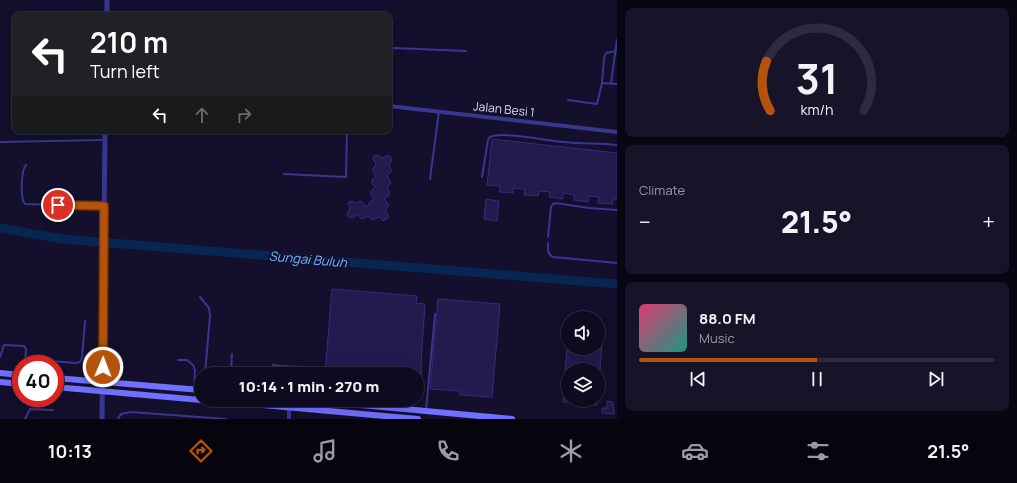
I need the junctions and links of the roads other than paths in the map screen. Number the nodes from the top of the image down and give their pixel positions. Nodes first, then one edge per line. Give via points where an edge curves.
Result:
1 (107, 0) edge
2 (107, 12) edge
3 (617, 40) edge
4 (392, 49) edge
5 (466, 51) dead end
6 (616, 51) edge
7 (602, 83) junction
8 (611, 83) junction
9 (617, 84) edge
10 (568, 100) dead end
11 (392, 106) edge
12 (439, 111) junction
13 (617, 132) edge
14 (106, 134) edge
15 (347, 134) edge
16 (105, 140) junction
17 (0, 142) edge
18 (617, 145) edge
19 (26, 165) dead end
20 (284, 174) dead end
21 (482, 177) dead end
22 (430, 179) dead end
23 (104, 206) junction
24 (617, 210) edge
25 (548, 237) dead end
26 (548, 243) dead end
27 (617, 263) edge
28 (200, 297) dead end
29 (434, 314) dead end
30 (85, 321) dead end
31 (232, 354) dead end
32 (25, 355) edge
33 (0, 357) edge
34 (178, 360) dead end
35 (64, 362) edge
36 (273, 365) dead end
37 (280, 366) joint
38 (206, 367) edge
39 (230, 367) edge
40 (301, 367) dead end
41 (194, 370) edge
42 (0, 373) edge
43 (12, 374) edge
44 (64, 379) edge
45 (0, 382) edge
46 (102, 382) junction
47 (12, 383) edge
48 (64, 388) edge
49 (194, 390) edge
50 (102, 392) junction
51 (194, 399) edge
52 (289, 407) edge
53 (321, 407) edge
54 (382, 407) edge
55 (53, 410) dead end
56 (426, 411) junction
57 (193, 418) edge
58 (25, 419) edge
59 (102, 419) edge
60 (118, 419) edge
61 (226, 419) edge
62 (289, 419) edge
63 (418, 419) edge
64 (512, 419) edge

1 - 2 street
3 - 6 lane
4 - 5 lane
6 - 7 lane via 606,53
6 - 8 lane
7 - 8 lane
7 - 10 lane via 597,104
8 - 9 lane
11 - 12 street, Jalan Besi 1
12 - 13 street, Jalan Besi 1
12 - 22 lane
14 - 16 street
15 - 20 lane via 346,177
16 - 17 lane
16 - 23 street
18 - 21 lane via 494,135 488,140
19 - 23 lane via 22,170 22,199 25,204
23 - 46 street
24 - 25 lane via 553,204
26 - 27 lane via 548,251 553,257
28 - 38 lane via 209,308 210,316
29 - 56 lane
30 - 35 lane via 80,362
31 - 39 lane
32 - 33 lane via 25,346 5,344
34 - 41 lane via 186,360 193,365
36 - 37 lane
37 - 40 lane
42 - 43 main road
44 - 46 main road
45 - 47 main road
46 - 49 main road
46 - 50 street
48 - 50 main road
50 - 51 main road
50 - 59 street
52 - 62 street
53 - 63 main road
54 - 56 main road
55 - 58 lane via 30,409
56 - 64 main road
57 - 60 lane via 131,412 121,414
57 - 61 lane

